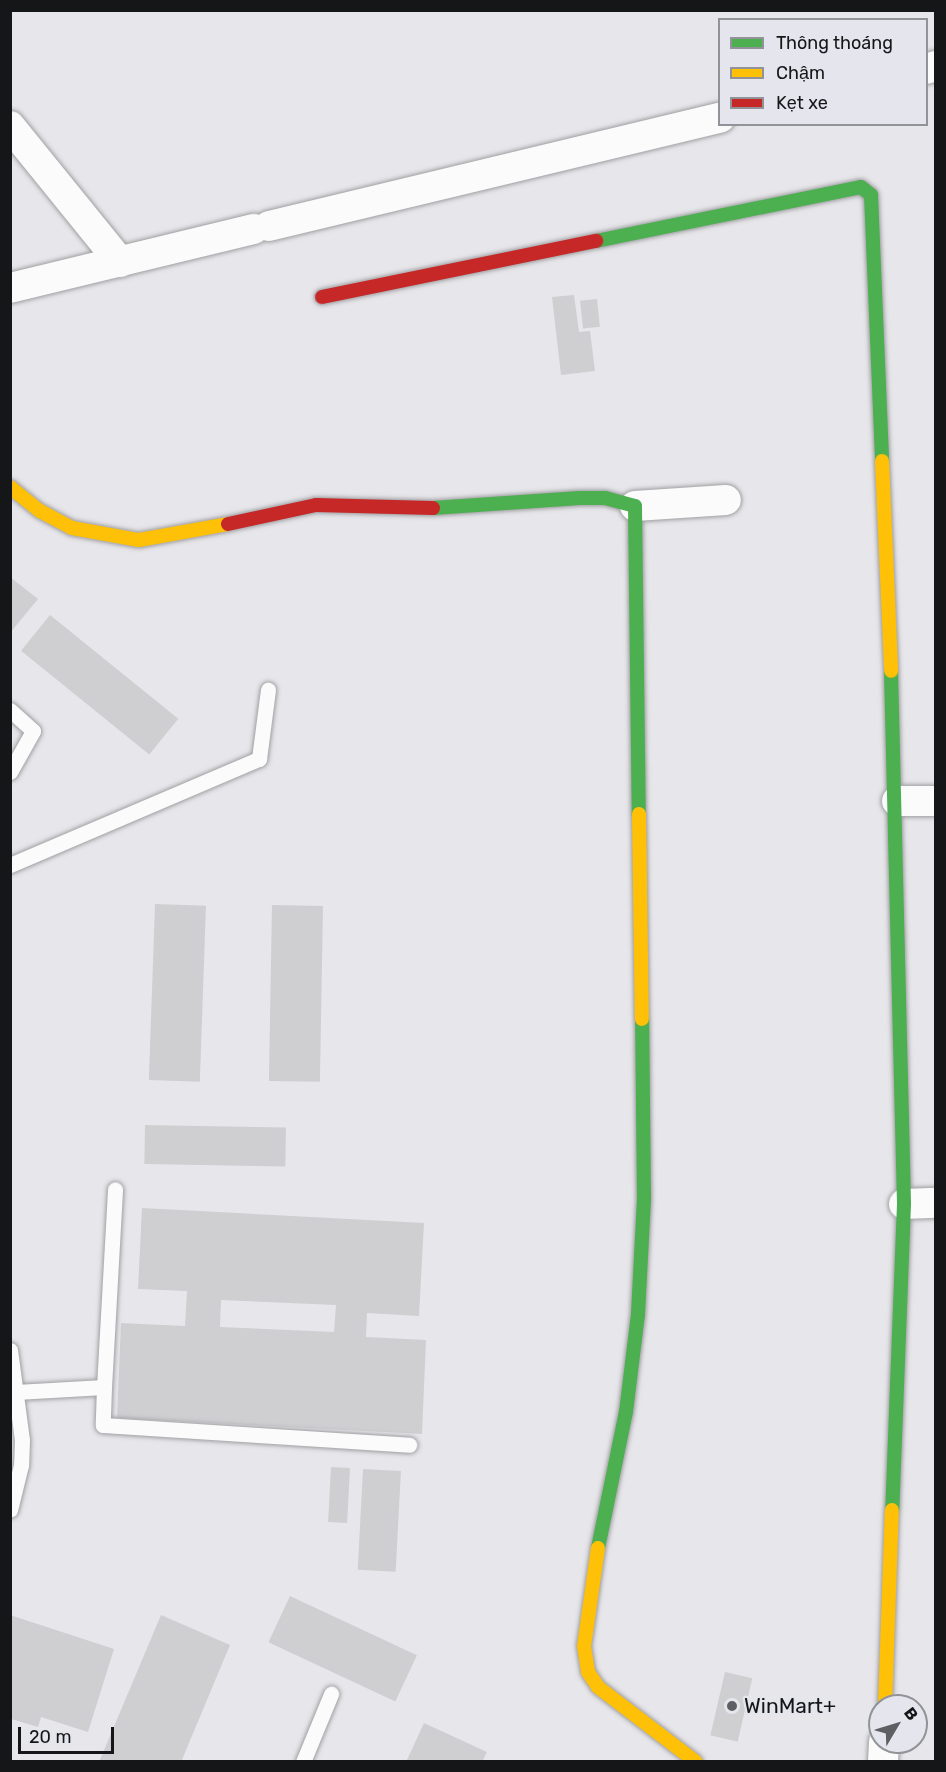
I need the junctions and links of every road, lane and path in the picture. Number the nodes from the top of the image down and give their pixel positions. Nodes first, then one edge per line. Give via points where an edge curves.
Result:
1 (718, 118) edge
2 (10, 126) edge
3 (120, 262) junction
4 (10, 288) edge
5 (322, 297) dead end
6 (10, 487) edge
7 (726, 500) dead end
8 (635, 506) junction
9 (268, 690) dead end
10 (10, 710) edge
11 (10, 772) edge
12 (897, 801) junction
13 (936, 801) edge
14 (10, 865) edge
15 (115, 1189) dead end
16 (936, 1203) edge
17 (904, 1204) junction
18 (10, 1350) edge
19 (105, 1387) junction
20 (16, 1392) junction
21 (409, 1445) dead end
22 (10, 1510) edge
23 (331, 1694) dead end
24 (885, 1694) edge
25 (303, 1761) edge
26 (696, 1761) edge

1 - 3 street
2 - 3 street
3 - 4 street
5 - 12 street via 853,188 867,191 873,215
6 - 8 street via 40,511 72,528 139,540 180,535 316,505 411,509 606,498
7 - 8 street
8 - 26 street via 643,1210 638,1314 626,1412 594,1569 584,1646 588,1672 598,1687
9 - 14 lane via 259,759
10 - 11 lane via 33,731
12 - 13 street
12 - 17 street
15 - 19 lane
16 - 17 street
17 - 24 street
18 - 20 lane
19 - 20 lane
19 - 21 lane via 103,1425
20 - 22 lane via 21,1465
23 - 25 lane

